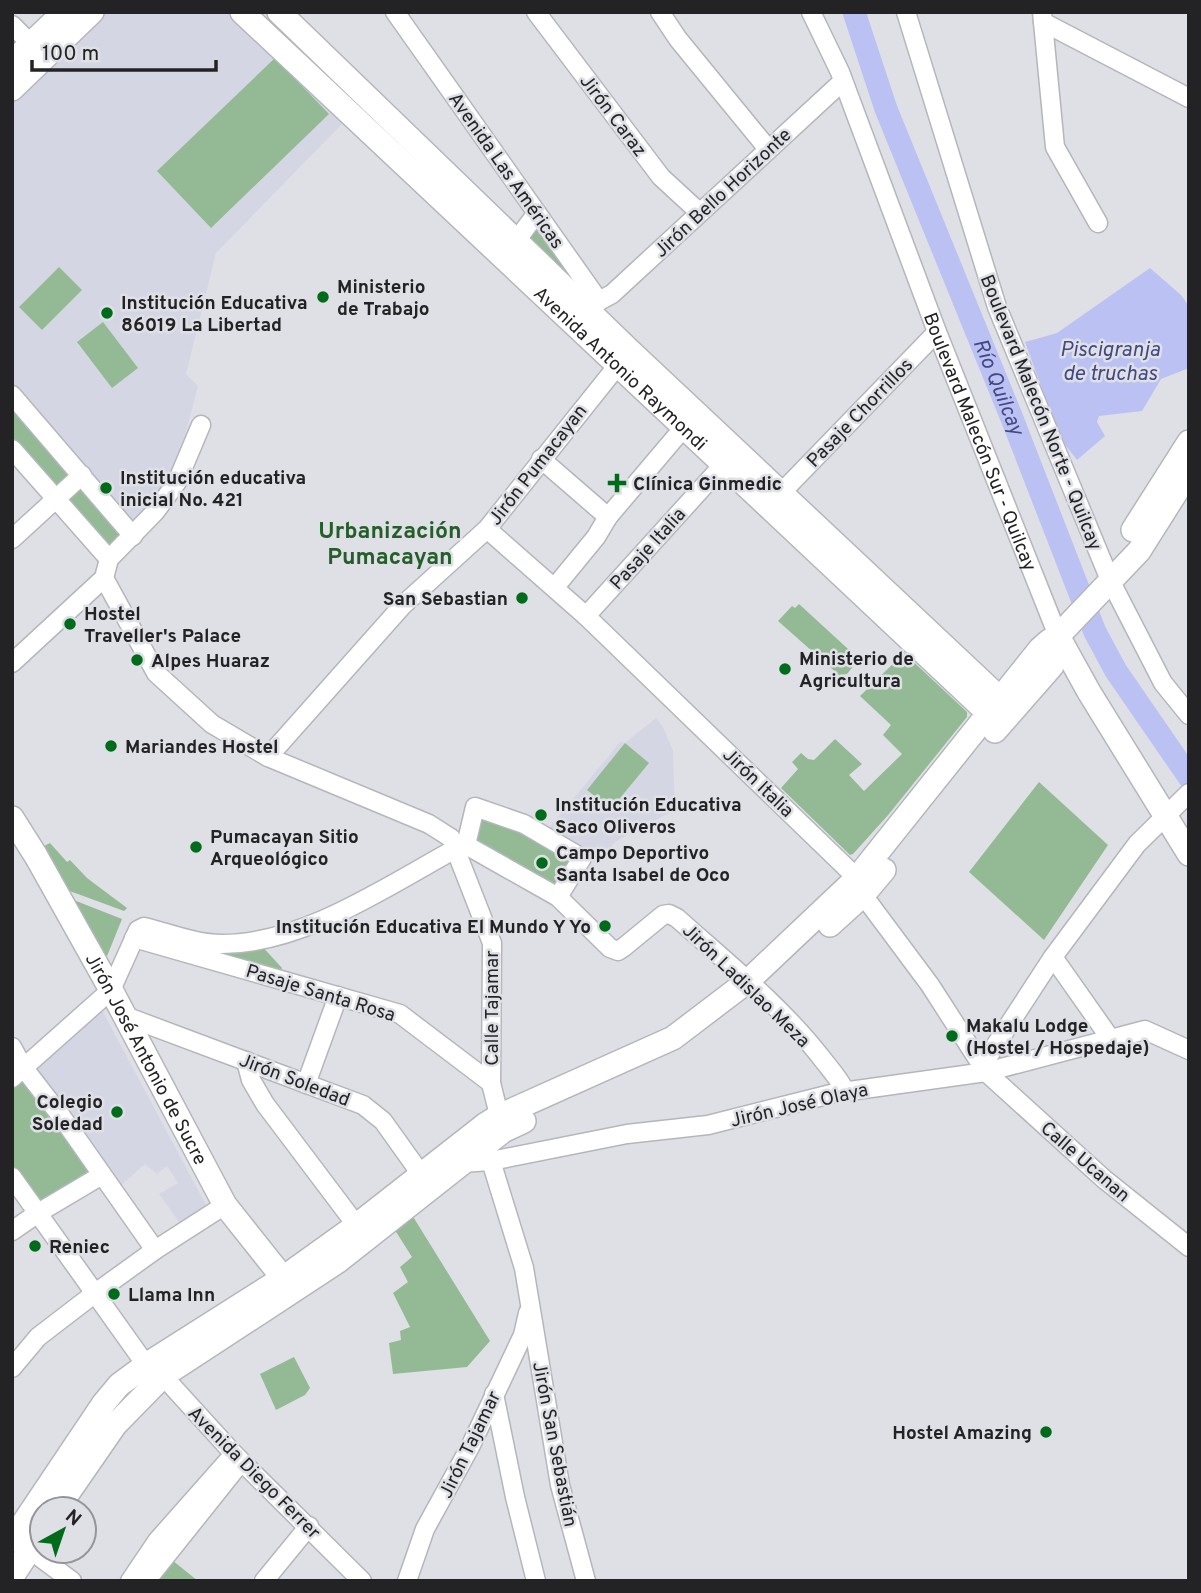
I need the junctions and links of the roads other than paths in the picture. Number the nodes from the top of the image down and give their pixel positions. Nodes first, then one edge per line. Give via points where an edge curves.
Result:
1 (64, 12) edge
2 (92, 12) edge
3 (242, 12) edge
4 (279, 12) edge
5 (395, 12) edge
6 (536, 12) edge
7 (660, 12) edge
8 (811, 12) edge
9 (906, 12) edge
10 (1043, 17) edge
11 (12, 25) edge
12 (313, 45) junction
13 (37, 51) junction
14 (12, 62) edge
15 (296, 63) junction
16 (844, 81) junction
17 (12, 89) edge
18 (1189, 98) edge
19 (768, 149) junction
20 (426, 170) junction
21 (699, 212) junction
22 (537, 213) junction
23 (1098, 223) dead end
24 (510, 249) junction
25 (589, 313) junction
26 (937, 332) junction
27 (623, 358) junction
28 (12, 395) edge
29 (201, 425) dead end
30 (685, 426) junction
31 (1189, 442) edge
32 (12, 449) edge
33 (731, 457) junction
34 (541, 458) junction
35 (1189, 472) edge
36 (82, 475) junction
37 (782, 492) junction
38 (57, 499) junction
39 (608, 517) junction
40 (487, 529) junction
41 (133, 536) junction
42 (12, 539) edge
43 (109, 559) junction
44 (103, 578) junction
45 (1105, 586) junction
46 (555, 587) junction
47 (586, 616) junction
48 (1063, 631) junction
49 (12, 663) edge
50 (1001, 712) junction
51 (1189, 715) edge
52 (268, 757) junction
53 (1178, 802) edge
54 (12, 818) edge
55 (461, 847) junction
56 (1189, 854) edge
57 (860, 886) junction
58 (558, 897) junction
59 (134, 938) junction
60 (1053, 957) junction
61 (753, 986) junction
62 (111, 990) junction
63 (338, 996) junction
64 (125, 1016) junction
65 (1110, 1038) junction
66 (12, 1047) edge
67 (1189, 1050) edge
68 (246, 1061) junction
69 (984, 1069) junction
70 (18, 1072) edge
71 (491, 1083) junction
72 (306, 1084) junction
73 (845, 1091) junction
74 (501, 1123) junction
75 (453, 1160) junction
76 (491, 1161) junction
77 (102, 1175) junction
78 (12, 1177) edge
79 (426, 1181) junction
80 (225, 1205) junction
81 (38, 1213) junction
82 (12, 1231) edge
83 (362, 1232) junction
84 (1189, 1247) edge
85 (155, 1250) junction
86 (286, 1286) junction
87 (94, 1294) junction
88 (530, 1306) junction
89 (12, 1368) edge
90 (154, 1370) junction
91 (494, 1394) junction
92 (237, 1458) junction
93 (67, 1495) edge
94 (309, 1526) junction
95 (24, 1540) edge
96 (12, 1577) edge
97 (72, 1581) edge
98 (130, 1581) edge
99 (146, 1581) edge
100 (264, 1581) edge
101 (362, 1581) edge
102 (407, 1581) edge
103 (536, 1581) edge
104 (586, 1581) edge

1 - 13 main road
2 - 13 main road
3 - 15 main road, Avenida Antonio Raymondi
4 - 12 main road, Avenida Antonio Raymondi
5 - 22 street, Avenida Las Américas
6 - 21 street, Jirón Caraz via 661,177
7 - 19 street
8 - 16 street, Boulevard Malecón Sur - Quilcay
9 - 45 street, Boulevard Malecón Norte - Quilcay via 997,307
10 - 18 street
10 - 23 street via 1055,147
11 - 13 street
12 - 15 main road
12 - 20 main road, Avenida Antonio Raymondi
13 - 14 main road
13 - 17 main road
15 - 20 main road, Avenida Antonio Raymondi
16 - 19 street, Jirón Bello Horizonte
16 - 26 street, Boulevard Malecón Sur - Quilcay
19 - 21 street, Jirón Bello Horizonte
20 - 24 main road, Avenida Antonio Raymondi
21 - 25 street, Jirón Bello Horizonte
22 - 24 street
22 - 25 street, Avenida Las Américas
24 - 25 main road, Avenida Antonio Raymondi
25 - 27 main road, Avenida Antonio Raymondi
26 - 37 street, Pasaje Chorrillos
26 - 48 street, Boulevard Malecón Sur - Quilcay
27 - 30 main road, Avenida Antonio Raymondi
27 - 33 main road, Avenida Antonio Raymondi
27 - 34 street, Jirón Pumacayan
28 - 36 street
29 - 41 street via 177,482
30 - 33 main road, Avenida Antonio Raymondi
30 - 39 street
31 - 45 main road via 1129,537
32 - 38 street
33 - 37 main road, Avenida Antonio Raymondi
33 - 47 street, Pasaje Italia
33 - 50 main road, Avenida Antonio Raymondi
34 - 39 street
34 - 40 street, Jirón Pumacayan
35 - 45 main road via 1139,551
36 - 38 street
36 - 41 street
37 - 50 main road, Avenida Antonio Raymondi
38 - 42 street
38 - 43 street
39 - 46 street
40 - 46 street, Jirón Italia
40 - 52 street, Jirón Pumacayan via 403,605
41 - 43 street
43 - 44 street
44 - 49 street
44 - 52 street, Jirón Ladislao Meza via 156,673 212,724
45 - 48 main road
45 - 51 street, Boulevard Malecón Norte - Quilcay via 1163,683
46 - 47 street, Jirón Italia
47 - 57 street, Jirón Italia
48 - 50 main road via 1052,666
48 - 53 main road, Boulevard Malecón Sur - Quilcay via 1089,692
50 - 57 main road
52 - 55 street, Jirón Ladislao Meza via 429,824
53 - 56 main road, Boulevard Malecón Sur - Quilcay
53 - 60 street via 1137,844
54 - 62 main road, Jirón José Antonio de Sucre
55 - 58 street, Jirón Ladislao Meza
55 - 58 street via 475,807 524,824 582,858
55 - 59 street via 340,912 273,936 201,943 144,927
55 - 71 street, Calle Tajamar via 492,943
57 - 61 main road
57 - 69 street, Jirón Italia
58 - 61 street, Jirón Ladislao Meza via 618,951 669,914
59 - 62 street
59 - 63 street, Pasaje Santa Rosa
60 - 65 street
60 - 69 street
61 - 73 street, Jirón Ladislao Meza via 804,1036
61 - 74 main road via 678,1050 641,1059
62 - 64 main road, Jirón José Antonio de Sucre
62 - 70 street
63 - 71 street, Pasaje Santa Rosa via 400,1014
63 - 72 street
64 - 68 street, Jirón Soledad
64 - 80 main road, Jirón José Antonio de Sucre
65 - 67 street, Jirón José Olaya via 1145,1030
65 - 69 street, Jirón José Olaya
66 - 70 street
68 - 72 street, Jirón Soledad
68 - 83 street via 265,1104
69 - 73 street, Jirón José Olaya
69 - 84 street, Calle Ucanan via 1104,1178
70 - 77 street
71 - 74 street, Calle Tajamar
72 - 79 street, Jirón Soledad via 373,1112
73 - 76 street, Jirón José Olaya via 708,1125
74 - 75 main road
75 - 76 street, Jirón José Olaya
75 - 79 main road
76 - 88 street via 524,1268
77 - 81 street
77 - 85 street
78 - 81 street, Avenida Diego Ferrer
79 - 83 main road
80 - 85 street
80 - 86 main road, Jirón José Antonio de Sucre
81 - 82 street
81 - 87 street, Avenida Diego Ferrer
83 - 86 main road
85 - 87 street
86 - 90 main road
87 - 89 street via 38,1337
87 - 90 street, Avenida Diego Ferrer
88 - 91 street, Jirón Tajamar via 523,1335
88 - 104 street, Jirón San Sebastián via 560,1485
90 - 92 street, Avenida Diego Ferrer
90 - 93 main road
90 - 95 main road via 118,1385 104,1403
91 - 102 street, Jirón Tajamar via 425,1529
91 - 103 street
92 - 94 street, Avenida Diego Ferrer
92 - 98 street via 157,1541
92 - 99 street
94 - 100 street
94 - 101 street, Avenida Diego Ferrer
95 - 96 main road
95 - 97 street

